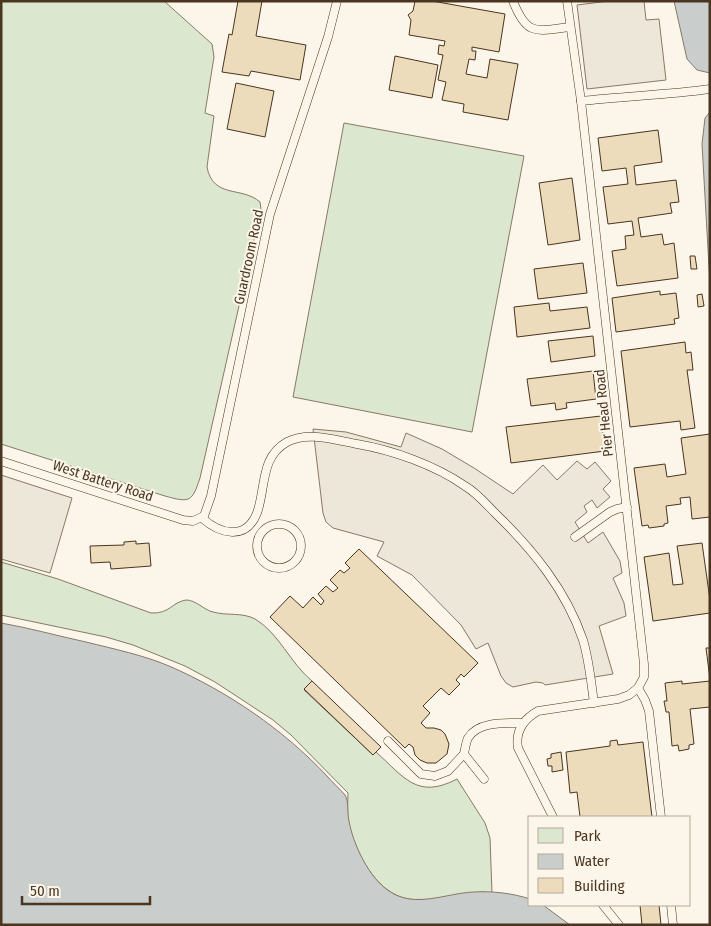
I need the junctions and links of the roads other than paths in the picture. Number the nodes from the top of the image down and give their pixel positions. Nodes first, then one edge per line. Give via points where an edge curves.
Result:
1 (337, 1) edge
2 (513, 1) edge
3 (567, 1) edge
4 (570, 27) junction
5 (710, 89) edge
6 (581, 101) junction
7 (1, 461) edge
8 (627, 508) junction
9 (200, 519) junction
10 (251, 522) junction
11 (263, 531) junction
12 (575, 537) dead end
13 (638, 688) junction
14 (594, 703) junction
15 (523, 723) junction
16 (388, 741) dead end
17 (464, 754) junction
18 (484, 779) dead end
19 (552, 816) edge
20 (661, 816) edge
21 (604, 906) edge
22 (671, 906) edge
23 (619, 925) edge
24 (673, 925) edge

1 - 9 lane, Guardroom Road via 270,214 212,496 206,513
2 - 4 lane via 521,19 533,29
3 - 4 lane, Pier Head Road
4 - 6 lane, Pier Head Road
5 - 6 lane
6 - 8 lane, Pier Head Road
7 - 9 lane, West Battery Road via 189,521
8 - 12 lane via 610,512
8 - 13 lane, Pier Head Road via 645,670
9 - 10 lane via 228,532 242,530
10 - 11 lane
10 - 14 lane via 258,511 262,484 272,456 297,438 325,438 379,448 453,478 476,494 520,538 558,587 582,639
11 - 11 lane via 257,547 265,563 282,568 297,559 301,545 294,529 276,524
13 - 14 lane via 618,699
13 - 20 lane via 649,711
14 - 15 lane via 543,709
15 - 17 lane via 478,728 468,738
15 - 19 lane via 517,737 518,748
16 - 17 lane via 421,774 435,776 448,771
17 - 18 lane
21 - 23 lane
22 - 24 lane

